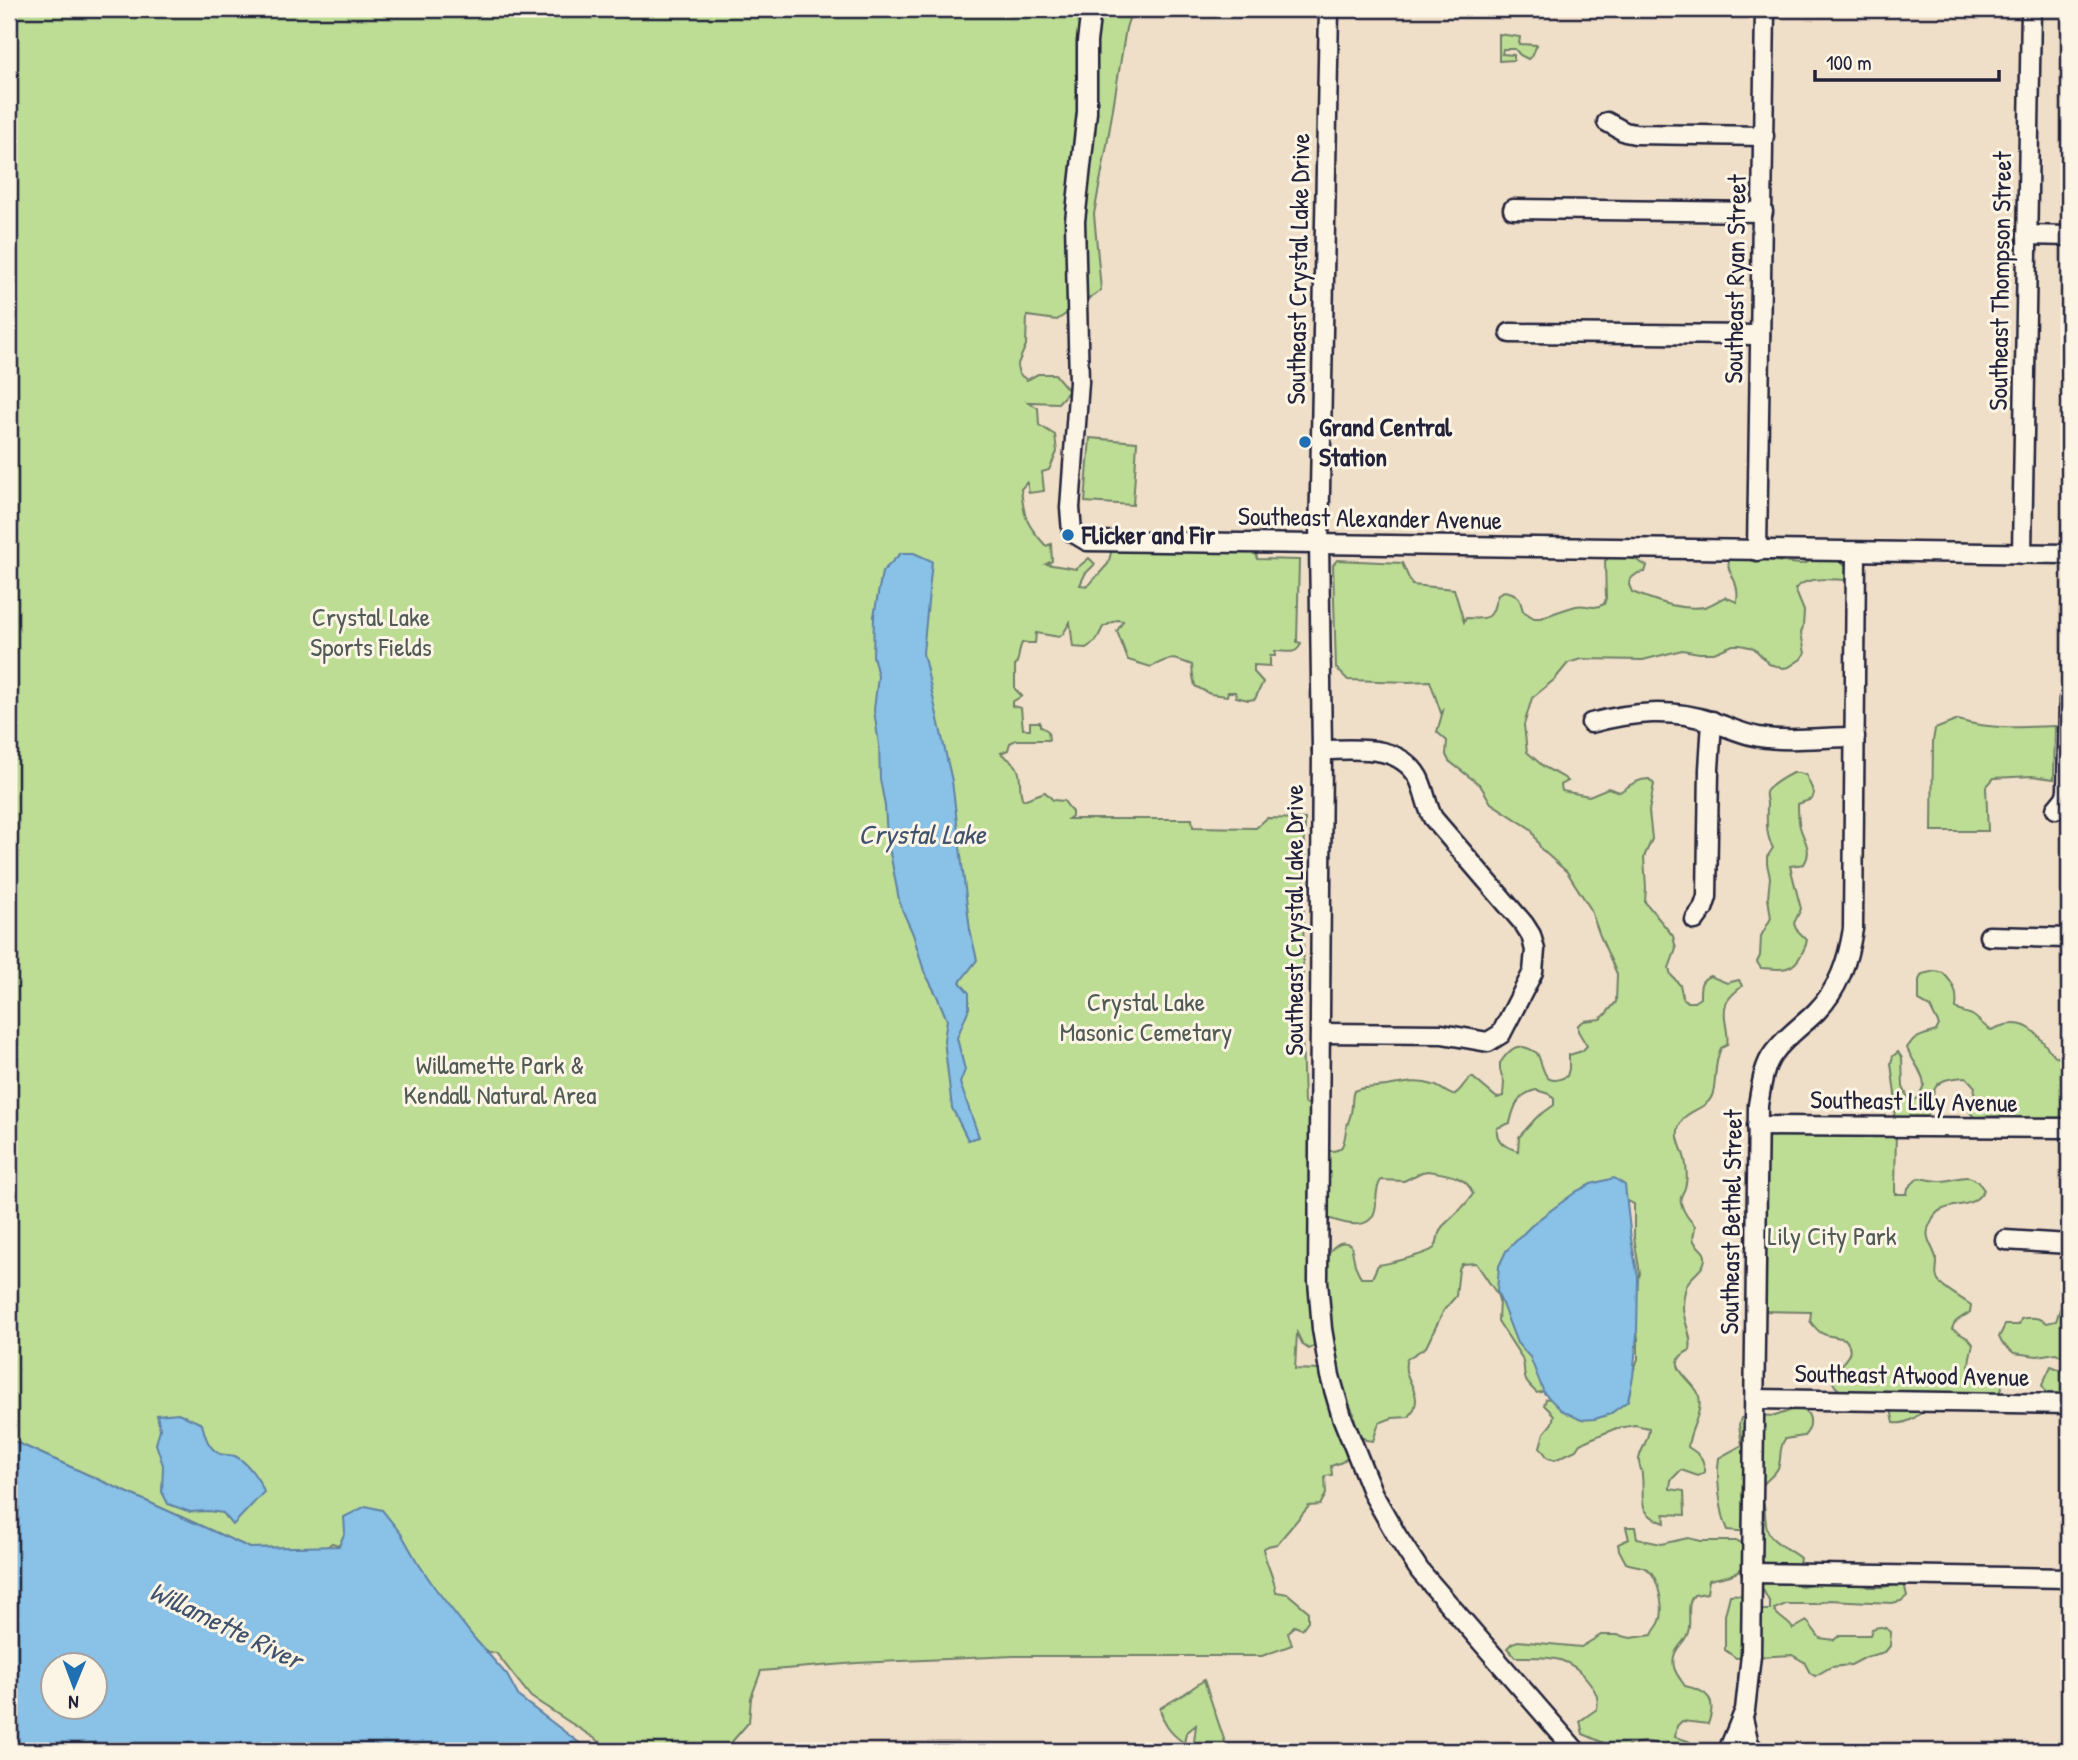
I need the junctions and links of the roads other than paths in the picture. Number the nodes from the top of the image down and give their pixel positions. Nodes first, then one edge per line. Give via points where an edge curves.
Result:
1 (1091, 9) edge
2 (1329, 9) edge
3 (1765, 9) edge
4 (2031, 9) edge
5 (1607, 122) dead end
6 (1764, 136) junction
7 (1513, 209) dead end
8 (1763, 212) junction
9 (2027, 235) junction
10 (2069, 236) edge
11 (1510, 333) dead end
12 (1760, 335) junction
13 (1319, 544) junction
14 (1757, 551) junction
15 (1856, 552) junction
16 (2022, 554) junction
17 (2069, 554) edge
18 (2069, 700) edge
19 (1712, 722) junction
20 (1591, 723) dead end
21 (1855, 737) junction
22 (1322, 750) junction
23 (2056, 809) dead end
24 (1695, 920) dead end
25 (1989, 936) dead end
26 (2069, 938) edge
27 (1321, 1033) junction
28 (1758, 1126) junction
29 (2069, 1128) edge
30 (2005, 1240) dead end
31 (2069, 1244) edge
32 (1755, 1399) junction
33 (2069, 1404) edge
34 (1752, 1573) junction
35 (2069, 1578) edge
36 (1743, 1718) junction
37 (1576, 1751) edge
38 (1728, 1751) edge
39 (1755, 1751) edge

1 - 13 street, Southeast Alexander Avenue via 1087,112 1075,221 1079,382 1072,533 1087,541
2 - 13 street, Southeast Crystal Lake Drive
3 - 6 street, Southeast Ryan Street
4 - 9 street, Southeast Thompson Street
5 - 6 street via 1635,134
6 - 8 street, Southeast Ryan Street
7 - 8 street
8 - 12 street, Southeast Ryan Street
9 - 10 street
9 - 16 street, Southeast Thompson Street
11 - 12 street
12 - 14 street, Southeast Ryan Street
13 - 14 street, Southeast Alexander Avenue
13 - 22 street, Southeast Crystal Lake Drive
14 - 15 street, Southeast Alexander Avenue
15 - 16 street, Southeast Alexander Avenue
15 - 21 street, Southeast Bethel Street
16 - 17 street, Southeast Alexander Avenue
18 - 23 street via 2067,791
19 - 20 street via 1662,712
19 - 21 street via 1774,738
19 - 24 street via 1707,897
21 - 28 street, Southeast Bethel Street via 1853,929 1847,961 1826,1001 1771,1056 1758,1105
22 - 27 street, Southeast Crystal Lake Drive
22 - 27 street via 1384,752 1409,765 1433,818 1524,924 1536,958 1534,972 1501,1034 1488,1042 1442,1034
25 - 26 street
27 - 37 street, Southeast Crystal Lake Drive via 1318,1280 1330,1376 1342,1417 1373,1494 1420,1570
28 - 29 street, Southeast Lilly Avenue
28 - 32 street, Southeast Bethel Street
30 - 31 street
32 - 33 street, Southeast Atwood Avenue
32 - 34 street, Southeast Bethel Street
34 - 35 street
34 - 36 street, Southeast Bethel Street via 1751,1655
36 - 38 street, Southeast Bethel Street
36 - 39 street

